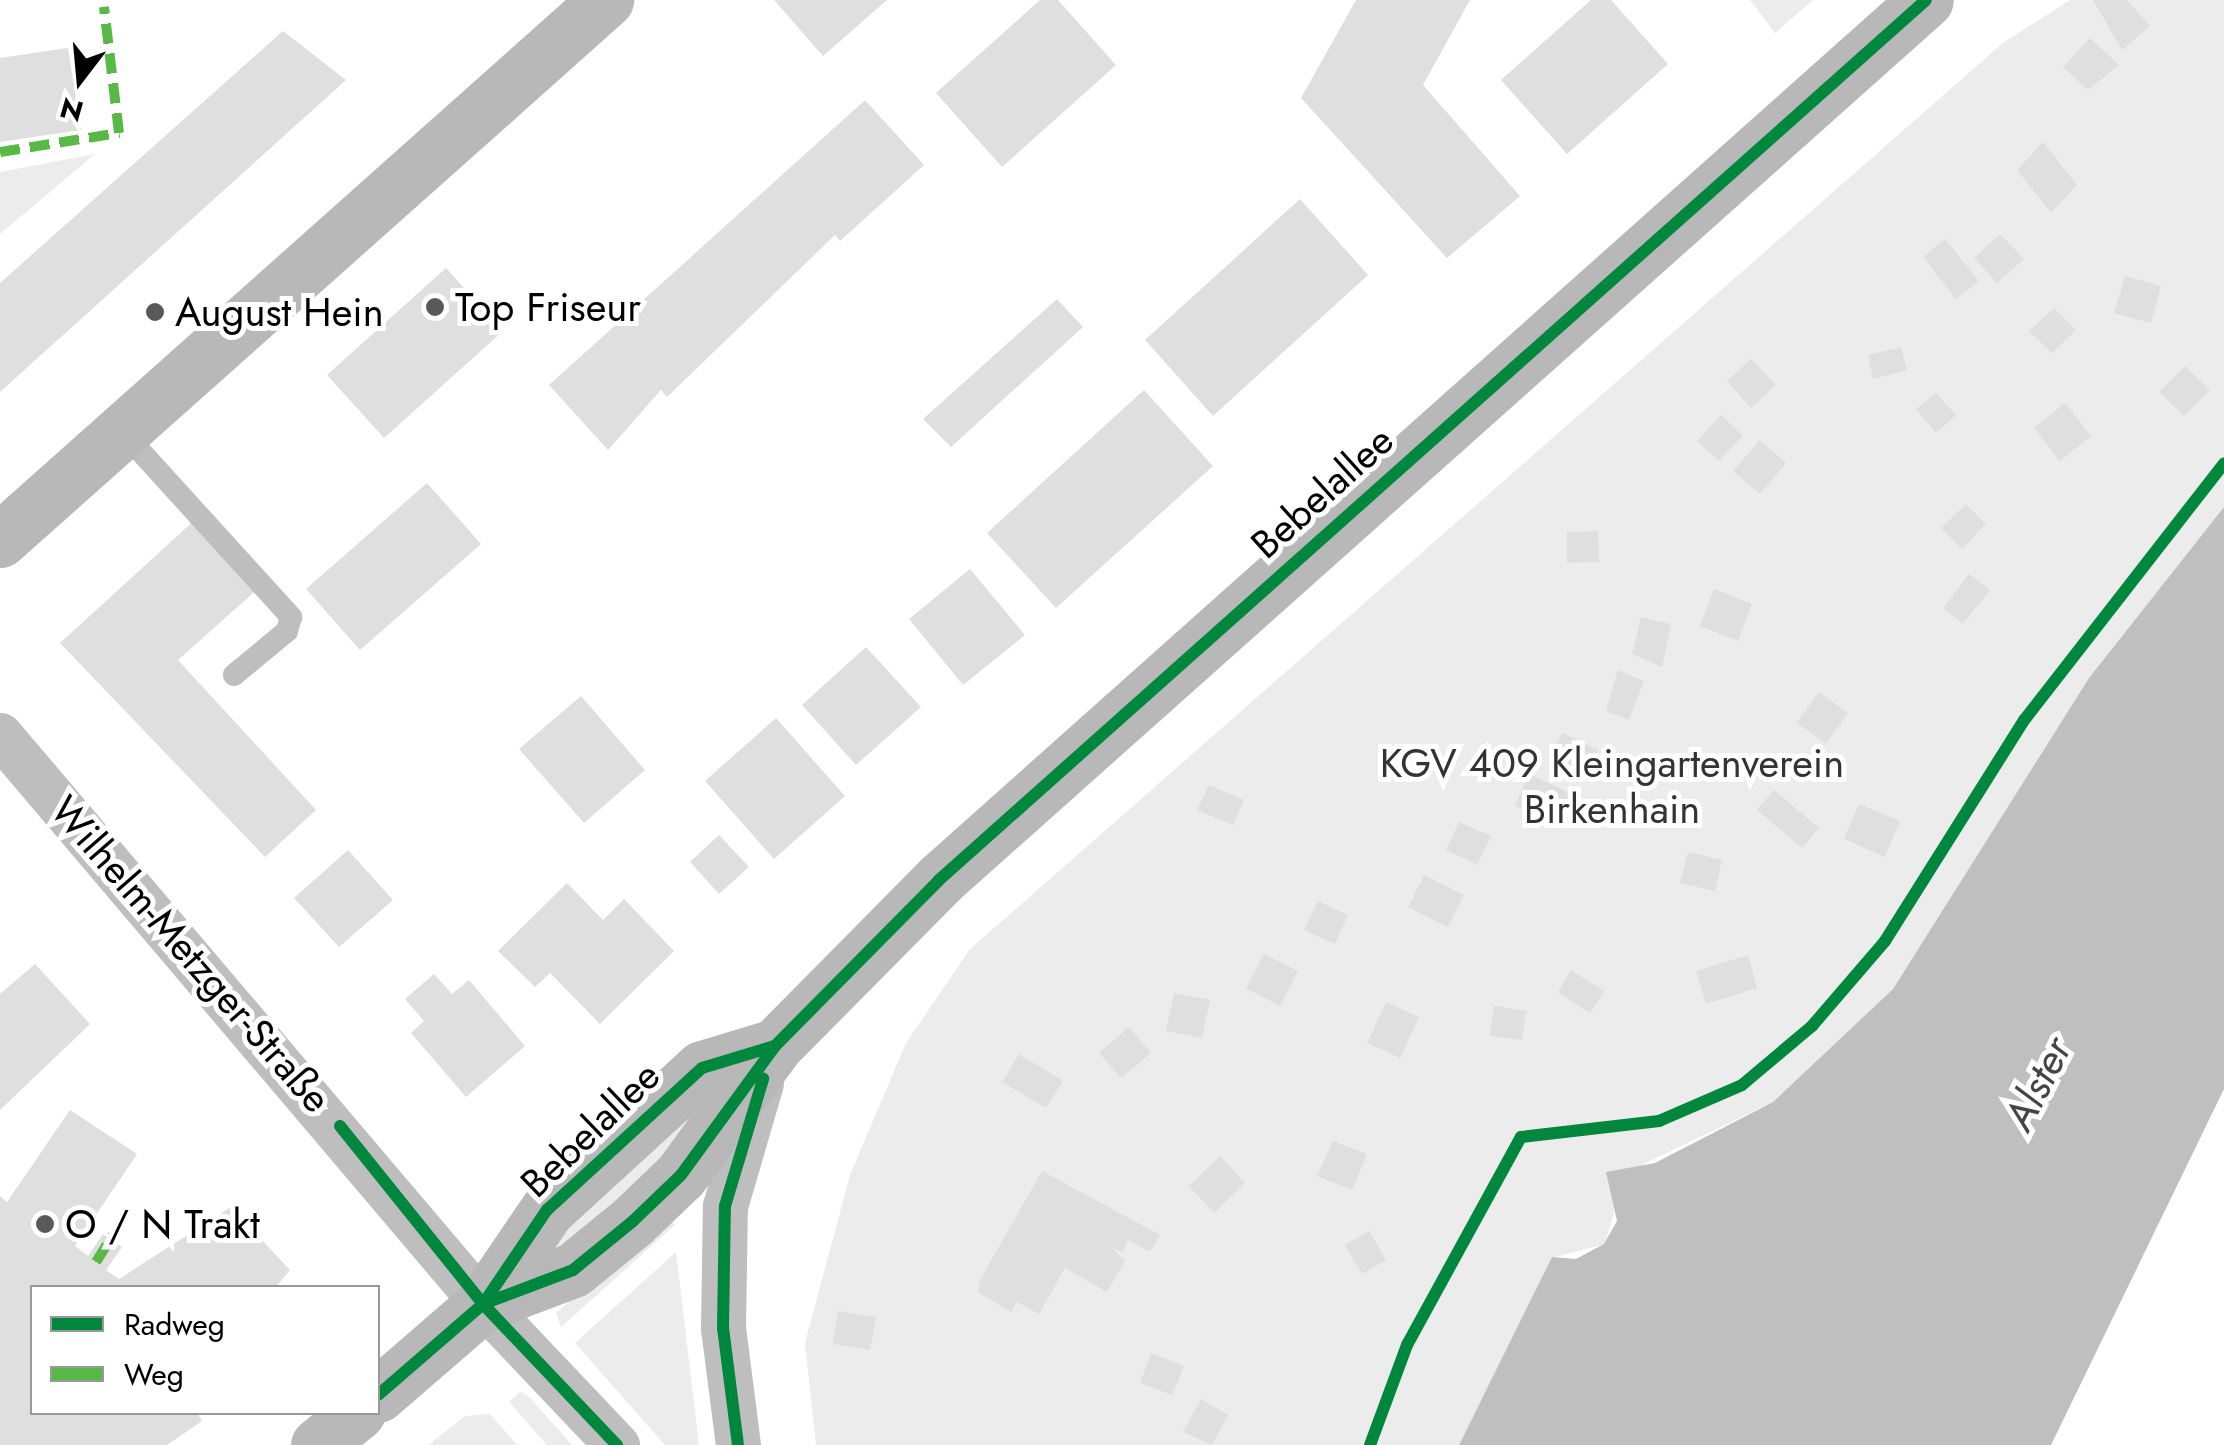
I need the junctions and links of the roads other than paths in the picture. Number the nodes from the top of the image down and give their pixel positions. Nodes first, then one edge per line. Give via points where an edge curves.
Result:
1 (606, 0) edge
2 (1926, 0) edge
3 (122, 430) junction
4 (0, 540) edge
5 (234, 675) dead end
6 (0, 735) edge
7 (774, 1046) junction
8 (483, 1304) junction
9 (380, 1393) edge
10 (617, 1445) edge
11 (738, 1445) edge

1 - 3 street
2 - 7 street, Bebelallee via 1120,716
3 - 4 street
3 - 5 lane via 291,617
6 - 8 street, Wilhelm-Metzger-Straße
7 - 8 street, Bebelallee via 681,1175 633,1221 573,1270
7 - 11 street via 726,1206 723,1328
8 - 9 street, Bebelallee
8 - 10 street, Wilhelm-Metzger-Straße

